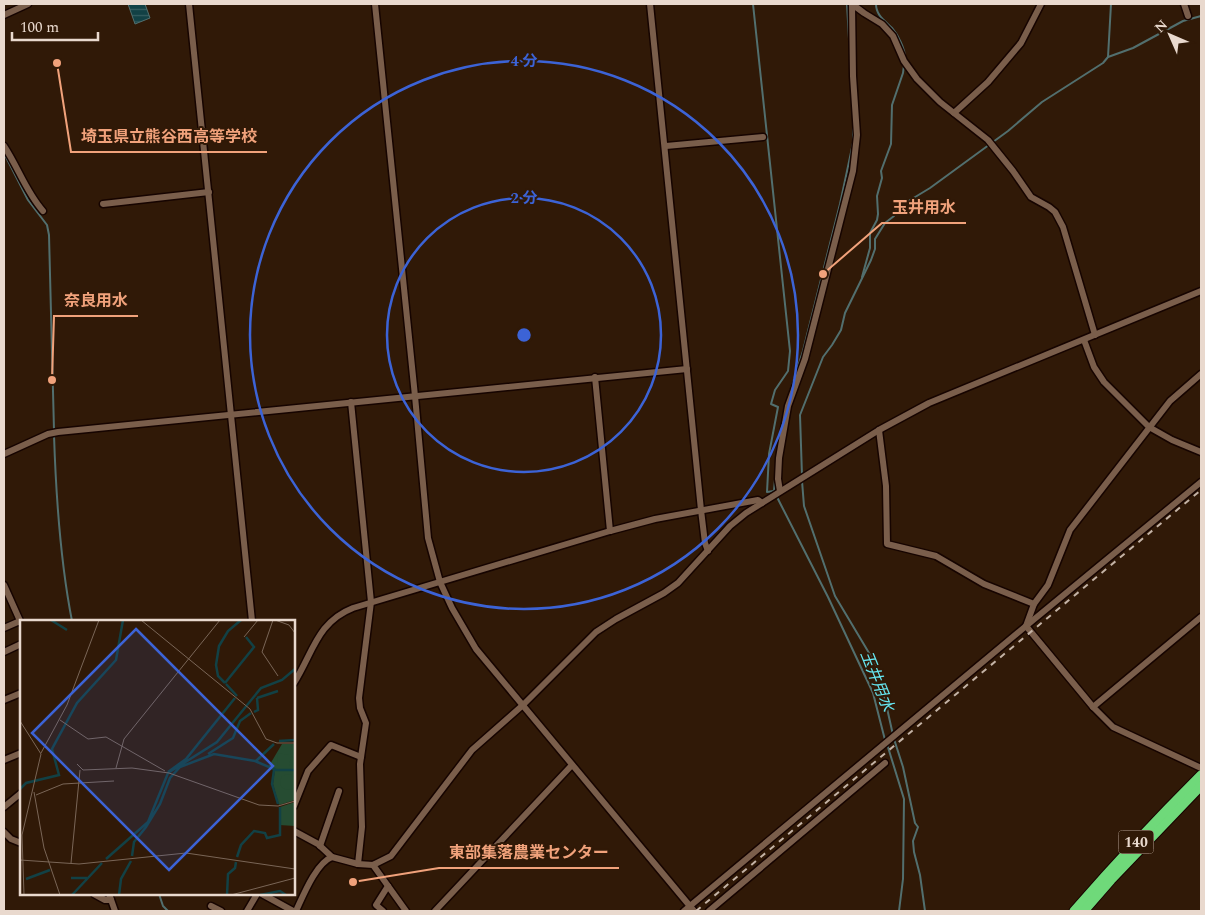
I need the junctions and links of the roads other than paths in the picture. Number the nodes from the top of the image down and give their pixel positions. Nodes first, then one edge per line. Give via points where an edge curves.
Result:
1 (28, 4) edge
2 (190, 4) edge
3 (375, 4) edge
4 (650, 4) edge
5 (852, 4) edge
6 (1041, 4) edge
7 (1184, 4) edge
8 (4, 14) edge
9 (1188, 16) dead end
10 (954, 112) junction
11 (763, 137) dead end
12 (4, 146) edge
13 (666, 146) junction
14 (209, 192) junction
15 (103, 204) dead end
16 (43, 211) dead end
17 (1201, 291) edge
18 (1095, 335) junction
19 (1084, 340) junction
20 (687, 369) junction
21 (1201, 374) edge
22 (595, 377) junction
23 (415, 396) junction
24 (351, 402) junction
25 (231, 414) junction
26 (1149, 427) junction
27 (879, 430) junction
28 (1201, 452) edge
29 (4, 454) edge
30 (1201, 482) edge
31 (780, 491) junction
32 (762, 503) junction
33 (702, 510) junction
34 (610, 531) junction
35 (708, 551) junction
36 (440, 582) junction
37 (4, 585) edge
38 (371, 602) junction
39 (1034, 604) junction
40 (1201, 617) edge
41 (20, 620) edge
42 (252, 620) edge
43 (20, 622) edge
44 (1026, 626) junction
45 (4, 628) edge
46 (20, 644) edge
47 (4, 652) edge
48 (295, 681) edge
49 (20, 692) edge
50 (4, 700) edge
51 (523, 705) junction
52 (1093, 708) junction
53 (20, 753) edge
54 (361, 757) junction
55 (4, 760) edge
56 (885, 763) dead end
57 (572, 765) junction
58 (1201, 768) edge
59 (1201, 775) edge
60 (1201, 786) edge
61 (339, 791) dead end
62 (20, 794) edge
63 (295, 804) edge
64 (4, 807) edge
65 (4, 832) edge
66 (295, 832) edge
67 (20, 843) edge
68 (320, 846) junction
69 (332, 857) junction
70 (358, 864) junction
71 (374, 865) junction
72 (1108, 877) junction
73 (388, 886) junction
74 (96, 895) edge
75 (256, 895) edge
76 (264, 895) edge
77 (110, 897) edge
78 (211, 906) dead end
79 (692, 909) edge
80 (115, 911) edge
81 (221, 911) edge
82 (247, 911) edge
83 (295, 911) edge
84 (383, 911) edge
85 (406, 911) edge
86 (435, 911) edge
87 (684, 911) edge
88 (709, 911) edge
89 (1074, 911) edge
90 (1084, 911) edge

1 - 8 street
2 - 14 street
3 - 23 street
4 - 13 street
5 - 10 street via 882,24 917,79
5 - 31 street via 857,135 852,171 805,359 788,406 778,458
6 - 10 street via 1021,43 988,82
7 - 9 street
10 - 18 street via 988,140 1031,196 1055,212 1063,227
11 - 13 street
12 - 16 street
13 - 20 street
14 - 15 street
14 - 25 street
17 - 18 street
18 - 19 street
19 - 26 street via 1094,367 1104,382
19 - 27 street via 929,404
20 - 22 street
20 - 33 street
21 - 26 street via 1170,401
22 - 23 street
22 - 34 street
23 - 24 street
23 - 36 street via 428,538
24 - 25 street
24 - 38 street
25 - 29 street via 58,432
25 - 42 street
26 - 28 street
26 - 39 street via 1070,530 1048,585
27 - 31 street
27 - 39 street via 886,486 887,544 936,556 984,584
30 - 44 street
31 - 32 street
32 - 33 street via 758,500
32 - 35 street via 730,526
33 - 34 street
33 - 35 street
34 - 36 street
35 - 51 street via 671,588 596,632
36 - 38 street
36 - 51 street via 476,649
37 - 41 street
38 - 48 street via 342,612 328,623
38 - 54 street via 358,698 366,723
39 - 44 street
40 - 52 street
43 - 45 street
44 - 52 street
44 - 79 street
46 - 47 street
49 - 50 street
51 - 57 street
51 - 71 street via 472,750 391,856
52 - 58 street via 1113,727
53 - 55 street
54 - 63 street via 331,745 308,771
54 - 70 street via 362,826
56 - 88 street
57 - 79 street
57 - 86 street
59 - 72 highway, 140 via 1154,822
60 - 72 highway, 140
61 - 68 street
62 - 64 street
65 - 67 street
66 - 68 street
68 - 69 street
69 - 70 street
69 - 83 street via 326,859
70 - 71 street
71 - 73 street
72 - 89 highway, 140
72 - 90 highway, 140
73 - 84 street via 376,905
73 - 85 street
74 - 77 street via 105,900
75 - 82 street
76 - 83 street
77 - 80 street
78 - 81 street
79 - 87 street

